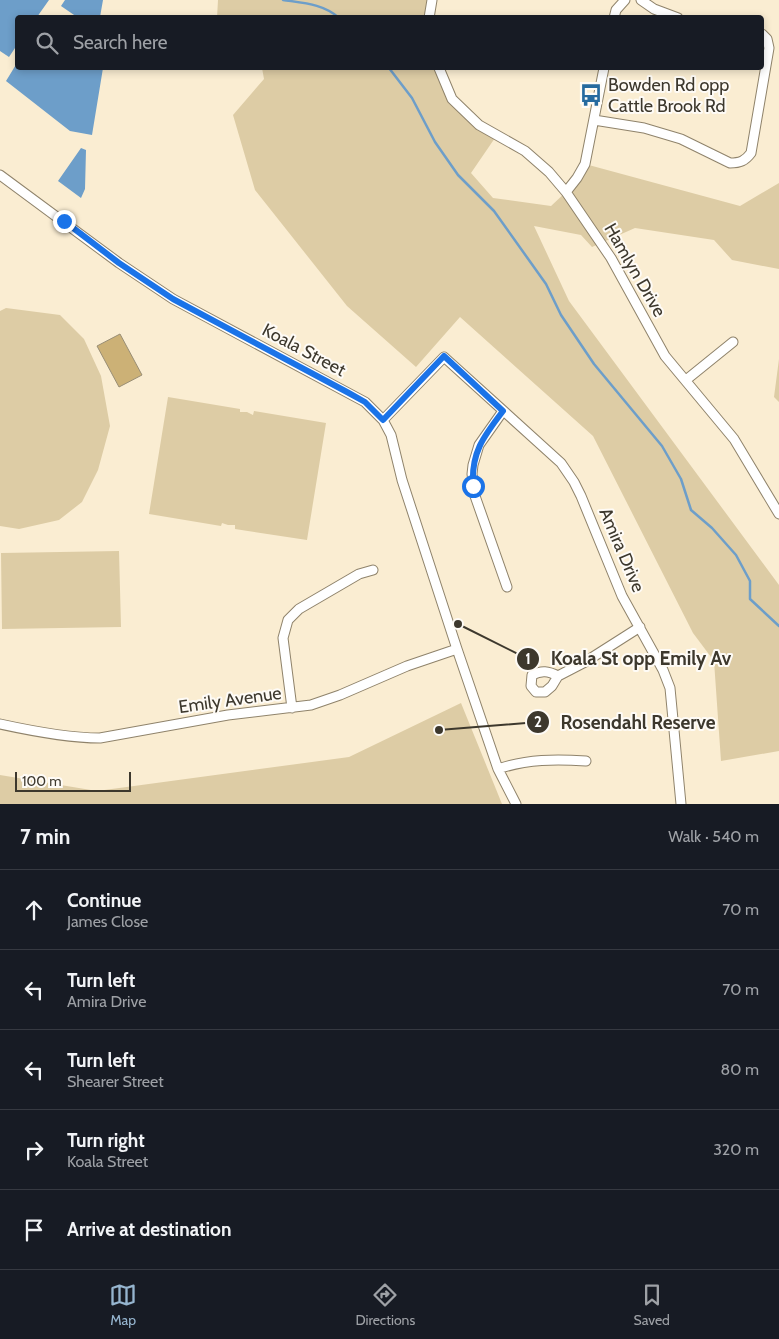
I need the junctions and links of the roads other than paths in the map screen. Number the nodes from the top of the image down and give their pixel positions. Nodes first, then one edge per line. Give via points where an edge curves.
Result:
1 (432, 0) edge
2 (625, 0) edge
3 (642, 0) edge
4 (430, 15) edge
5 (615, 15) edge
6 (670, 15) edge
7 (764, 36) edge
8 (440, 70) edge
9 (604, 70) edge
10 (594, 120) junction
11 (0, 174) edge
12 (566, 192) junction
13 (733, 342) dead end
14 (686, 380) junction
15 (503, 411) junction
16 (383, 420) junction
17 (779, 514) edge
18 (373, 570) dead end
19 (508, 587) dead end
20 (640, 627) junction
21 (457, 649) junction
22 (558, 676) dead end
23 (292, 708) junction
24 (0, 724) edge
25 (586, 761) dead end
26 (498, 769) junction
27 (516, 804) edge
28 (681, 804) edge

1 - 4 street
2 - 5 street
3 - 6 street
7 - 10 street via 769,48 768,57 751,152 739,163 730,163 681,139 644,128
8 - 12 street, Hamlyn Drive via 452,99 479,125 525,152
9 - 10 street
10 - 12 street via 585,164
11 - 16 street, Koala Street via 173,299 365,402
12 - 14 street, Hamlyn Drive via 611,258 665,356
13 - 14 street
14 - 17 street, Hamlyn Drive via 734,439
15 - 16 street, Amira Drive via 444,356
15 - 19 street via 479,445 472,474 475,496
15 - 20 street, Amira Drive via 569,473 622,596
16 - 21 street, Koala Street via 391,435 402,480
18 - 23 street via 359,574 299,609 288,620 283,638
20 - 22 street
20 - 28 street, Amira Drive via 670,688
21 - 23 street, Emily Avenue via 407,666 326,701
21 - 26 street, Koala Street
23 - 24 street, Emily Avenue via 100,738 46,733
25 - 26 street via 543,760
26 - 27 street, Koala Street

